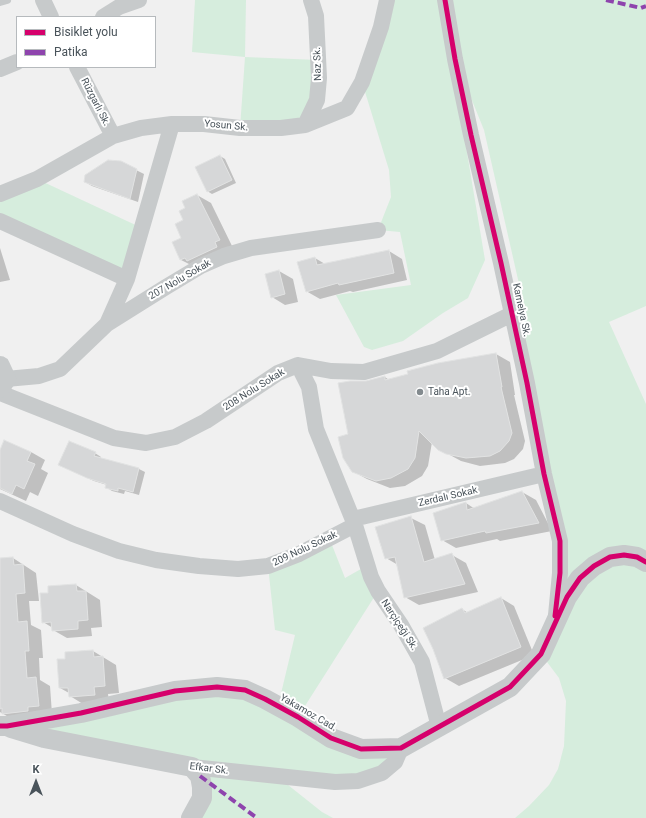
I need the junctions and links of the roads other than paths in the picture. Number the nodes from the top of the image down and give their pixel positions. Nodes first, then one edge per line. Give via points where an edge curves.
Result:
1 (6, 0) edge
2 (43, 0) edge
3 (139, 0) edge
4 (311, 0) edge
5 (387, 0) edge
6 (446, 0) edge
7 (0, 2) edge
8 (51, 16) edge
9 (105, 16) edge
10 (16, 62) edge
11 (78, 68) edge
12 (0, 69) edge
13 (172, 124) junction
14 (306, 125) junction
15 (113, 136) junction
16 (0, 194) edge
17 (0, 221) edge
18 (378, 230) dead end
19 (127, 279) junction
20 (512, 314) junction
21 (107, 324) junction
22 (298, 365) junction
23 (1, 382) edge
24 (544, 474) junction
25 (0, 501) edge
26 (354, 522) junction
27 (646, 562) edge
28 (554, 626) junction
29 (4, 726) edge
30 (439, 727) junction
31 (401, 748) junction
32 (192, 768) junction
33 (191, 818) edge

1 - 7 lane
2 - 8 street
3 - 9 street via 119,7
4 - 14 street, Naz Sk. via 316,16 319,78 317,100
5 - 14 street, Yosun Sk. via 381,27 362,82 347,108
6 - 20 street, Kamelya Sk. via 455,59
10 - 12 street
11 - 15 street, Rüzgarlı Sk.
13 - 14 street, Yosun Sk. via 240,128
13 - 15 street, Yosun Sk. via 141,128
13 - 19 street
15 - 16 street, Yosun Sk. via 37,179
17 - 19 street
18 - 21 street, 207 Nolu Sokak via 251,248 224,256 201,266
19 - 21 street
20 - 22 street via 437,351 364,372 331,371
20 - 24 street, Kamelya Sk.
21 - 23 street, 207 Nolu Sokak via 60,369 39,376
22 - 23 street, 208 Nolu Sokak via 278,373 206,421 175,437 146,443 114,438
22 - 26 street via 308,387 316,429
24 - 26 street, Zerdalı Sokak
24 - 28 street, Kamelya Sk. via 560,541 560,573
25 - 26 street, 209 Nolu Sokak via 73,534 119,551 156,560 238,569 268,566 299,554
26 - 30 street, Narçiçeği Sk. via 371,577 422,662
27 - 28 street, Yakamoz Cad. via 637,557 624,555 610,557 594,566 580,578 567,597
28 - 30 street, Yakamoz Cad. via 541,654 510,687
29 - 31 street, Yakamoz Cad. via 81,713 175,691 217,687 245,690 298,717 331,738 362,749
29 - 32 street, Efkar Sk. via 44,738
30 - 31 street, Yakamoz Cad.
31 - 32 street, Efkar Sk. via 395,762 382,773 358,781 335,782
32 - 33 street via 200,776 202,798

